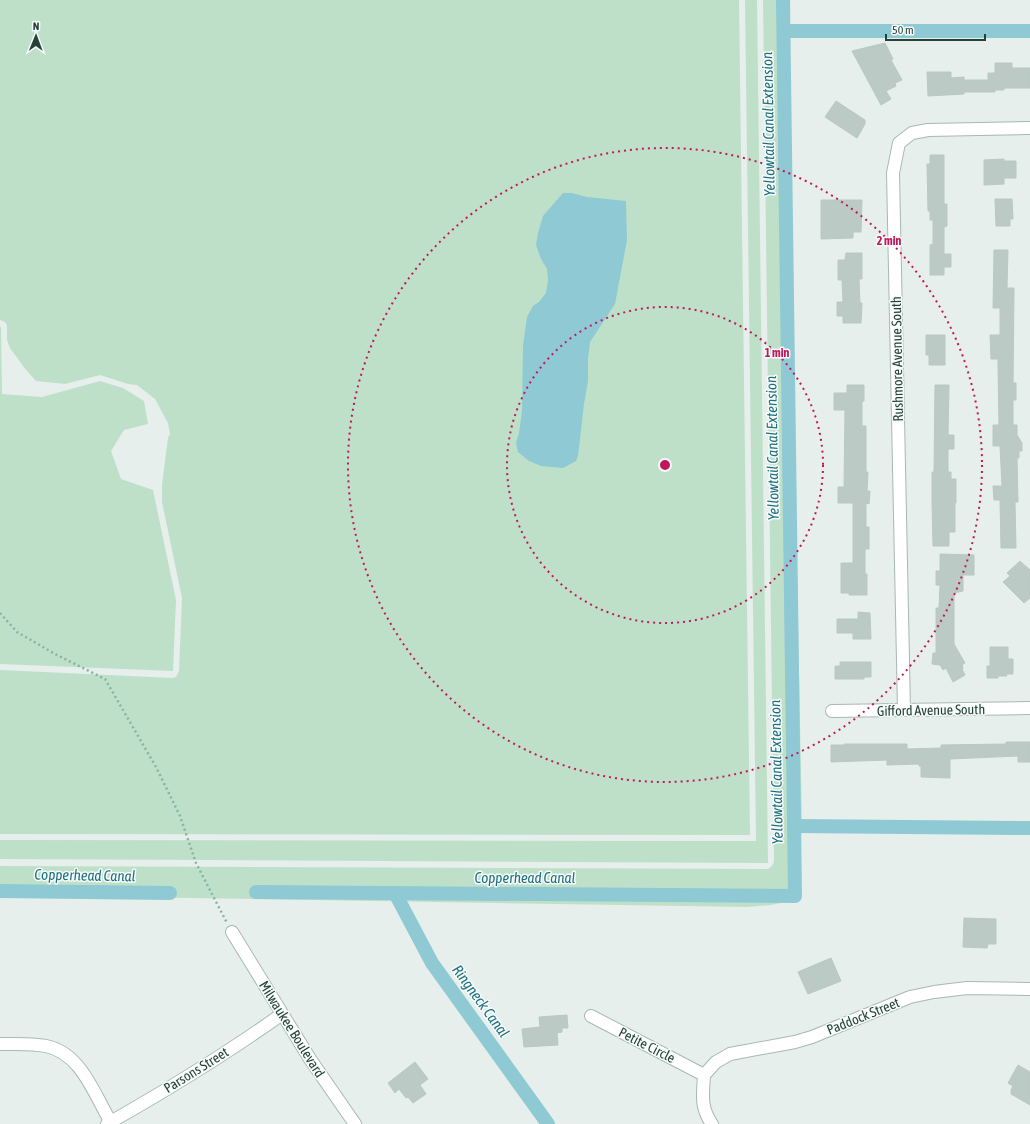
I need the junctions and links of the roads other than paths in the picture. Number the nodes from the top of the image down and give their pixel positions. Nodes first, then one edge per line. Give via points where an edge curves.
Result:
1 (1030, 128) edge
2 (1030, 708) edge
3 (904, 710) junction
4 (832, 711) dead end
5 (232, 932) road end
6 (1030, 989) edge
7 (282, 1014) junction
8 (591, 1016) dead end
9 (0, 1044) edge
10 (704, 1075) junction
11 (110, 1123) edge
12 (355, 1124) edge
13 (712, 1124) edge

1 - 3 street, Rushmore Avenue South via 928,130 912,133 899,143 893,173
2 - 3 street, Gifford Avenue South
3 - 4 street, Gifford Avenue South
5 - 7 street, Milwaukee Boulevard
6 - 10 street, Paddock Street via 967,988 910,997 812,1037 730,1054 716,1062
7 - 11 street, Parsons Street via 252,1036
7 - 12 street, Milwaukee Boulevard
8 - 10 street, Petite Circle
9 - 11 street via 48,1046 65,1054 80,1068
10 - 13 street via 702,1103

